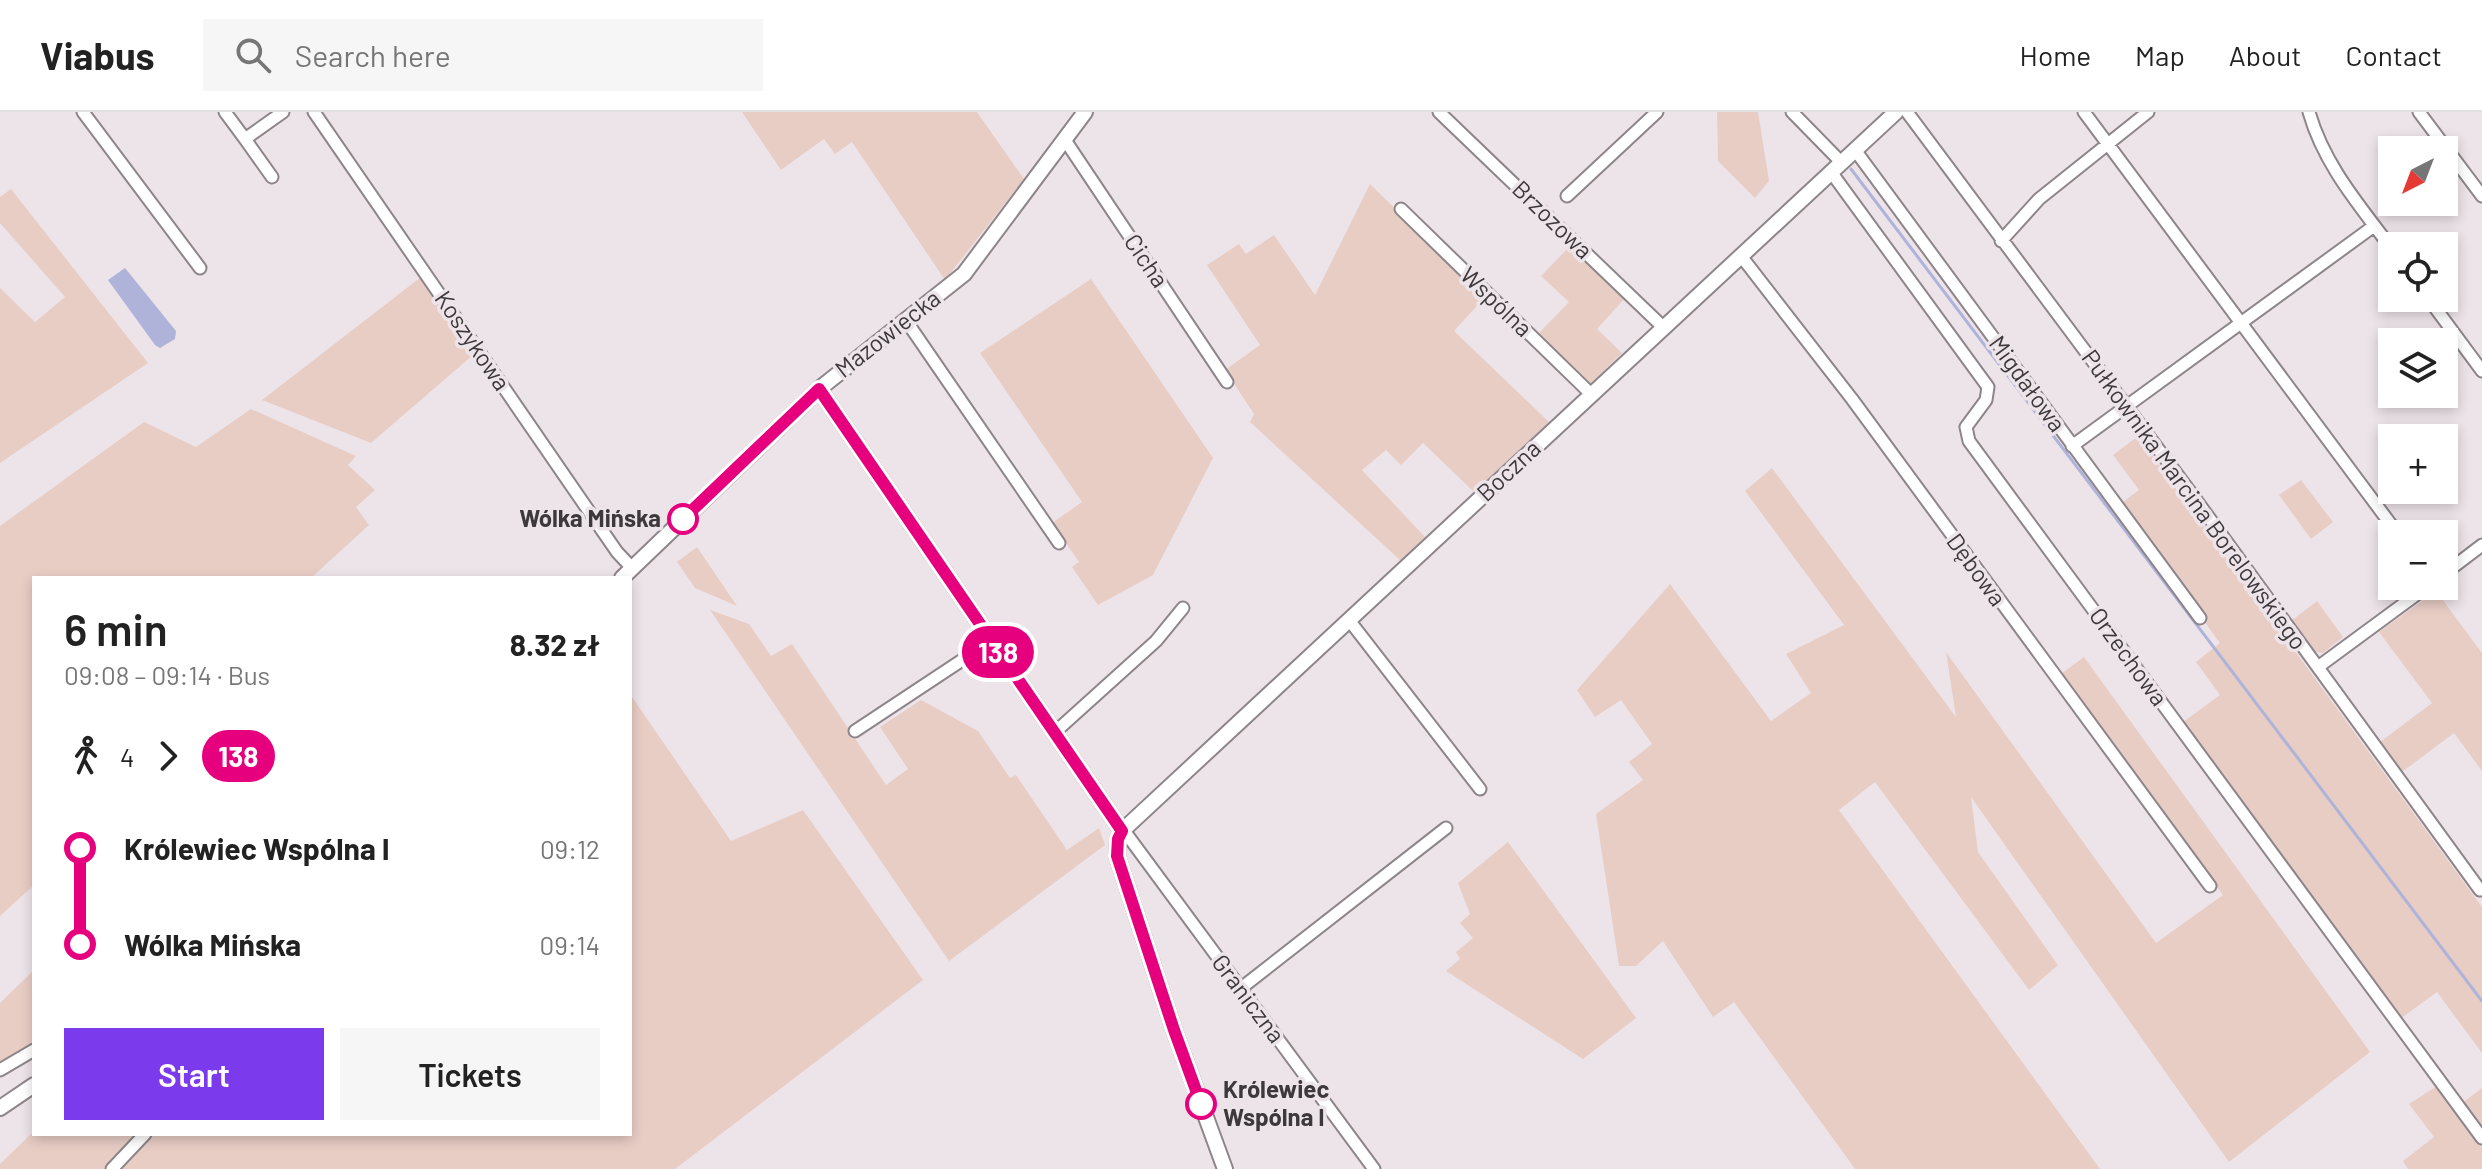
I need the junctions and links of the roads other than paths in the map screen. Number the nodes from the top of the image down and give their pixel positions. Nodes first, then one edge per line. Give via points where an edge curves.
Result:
1 (83, 112) edge
2 (225, 112) edge
3 (283, 112) edge
4 (314, 112) edge
5 (1085, 112) edge
6 (1439, 112) edge
7 (1657, 112) edge
8 (1792, 112) edge
9 (1896, 112) edge
10 (1907, 112) edge
11 (2084, 112) edge
12 (2148, 112) edge
13 (2309, 112) edge
14 (2419, 112) edge
15 (245, 139) junction
16 (1065, 140) junction
17 (2108, 144) junction
18 (1855, 150) junction
19 (1836, 167) junction
20 (272, 177) dead end
21 (1567, 196) dead end
22 (2482, 196) edge
23 (1401, 209) dead end
24 (2374, 226) junction
25 (2379, 232) edge
26 (2001, 241) junction
27 (1741, 256) junction
28 (200, 268) dead end
29 (2438, 312) edge
30 (907, 322) junction
31 (2241, 322) junction
32 (1664, 328) junction
33 (2482, 371) edge
34 (1227, 382) dead end
35 (819, 389) junction
36 (1592, 395) junction
37 (2126, 408) junction
38 (2072, 446) junction
39 (2388, 520) edge
40 (1059, 543) dead end
41 (2482, 545) edge
42 (2458, 563) edge
43 (627, 573) edge
44 (2409, 600) edge
45 (1183, 608) dead end
46 (2200, 618) dead end
47 (1349, 620) junction
48 (991, 641) junction
49 (2318, 667) junction
50 (855, 731) dead end
51 (1054, 733) junction
52 (1480, 789) dead end
53 (1446, 828) dead end
54 (1122, 831) junction
55 (2210, 886) dead end
56 (2480, 890) dead end
57 (1240, 989) junction
58 (32, 1051) edge
59 (0, 1070) edge
60 (32, 1086) edge
61 (0, 1108) edge
62 (143, 1136) edge
63 (2482, 1138) edge
64 (112, 1169) edge
65 (1225, 1169) edge
66 (1374, 1169) edge

1 - 28 street
2 - 15 street
3 - 15 street
4 - 43 street, Koszykowa
5 - 16 street, Mazowiecka
6 - 32 street, Brzozowa
7 - 21 street
8 - 19 street
9 - 18 street, Boczna
10 - 26 street, Pułkownika Marcina Borelowskiego
11 - 17 street
12 - 17 street
13 - 24 street via 2329,161
14 - 22 street
15 - 20 street
16 - 30 street, Mazowiecka via 964,274
16 - 34 street, Cicha
17 - 26 street via 2039,199
17 - 31 street
18 - 19 street, Boczna
18 - 38 street, Migdałowa
19 - 27 street, Boczna
19 - 63 street, Orzechowa via 1988,387 1986,400 1966,427 1969,441
23 - 36 street, Wspólna
24 - 25 street
24 - 31 street
26 - 37 street, Pułkownika Marcina Borelowskiego
27 - 32 street, Boczna
27 - 55 street, Dębowa
29 - 33 street
30 - 35 street, Mazowiecka
30 - 40 street
31 - 37 street
31 - 39 street
32 - 36 street, Boczna
35 - 43 street, Mazowiecka
35 - 48 street
36 - 47 street, Boczna
37 - 38 street
37 - 49 street, Pułkownika Marcina Borelowskiego
38 - 46 street, Migdałowa
41 - 42 street
44 - 49 street
45 - 51 street via 1156,641
47 - 52 street
47 - 54 street, Boczna
48 - 50 street
48 - 51 street
49 - 56 street, Pułkownika Marcina Borelowskiego
51 - 54 street
53 - 57 street
54 - 57 street, Graniczna
54 - 65 street via 1117,856
57 - 66 street, Graniczna
58 - 59 street
60 - 61 street
62 - 64 street

